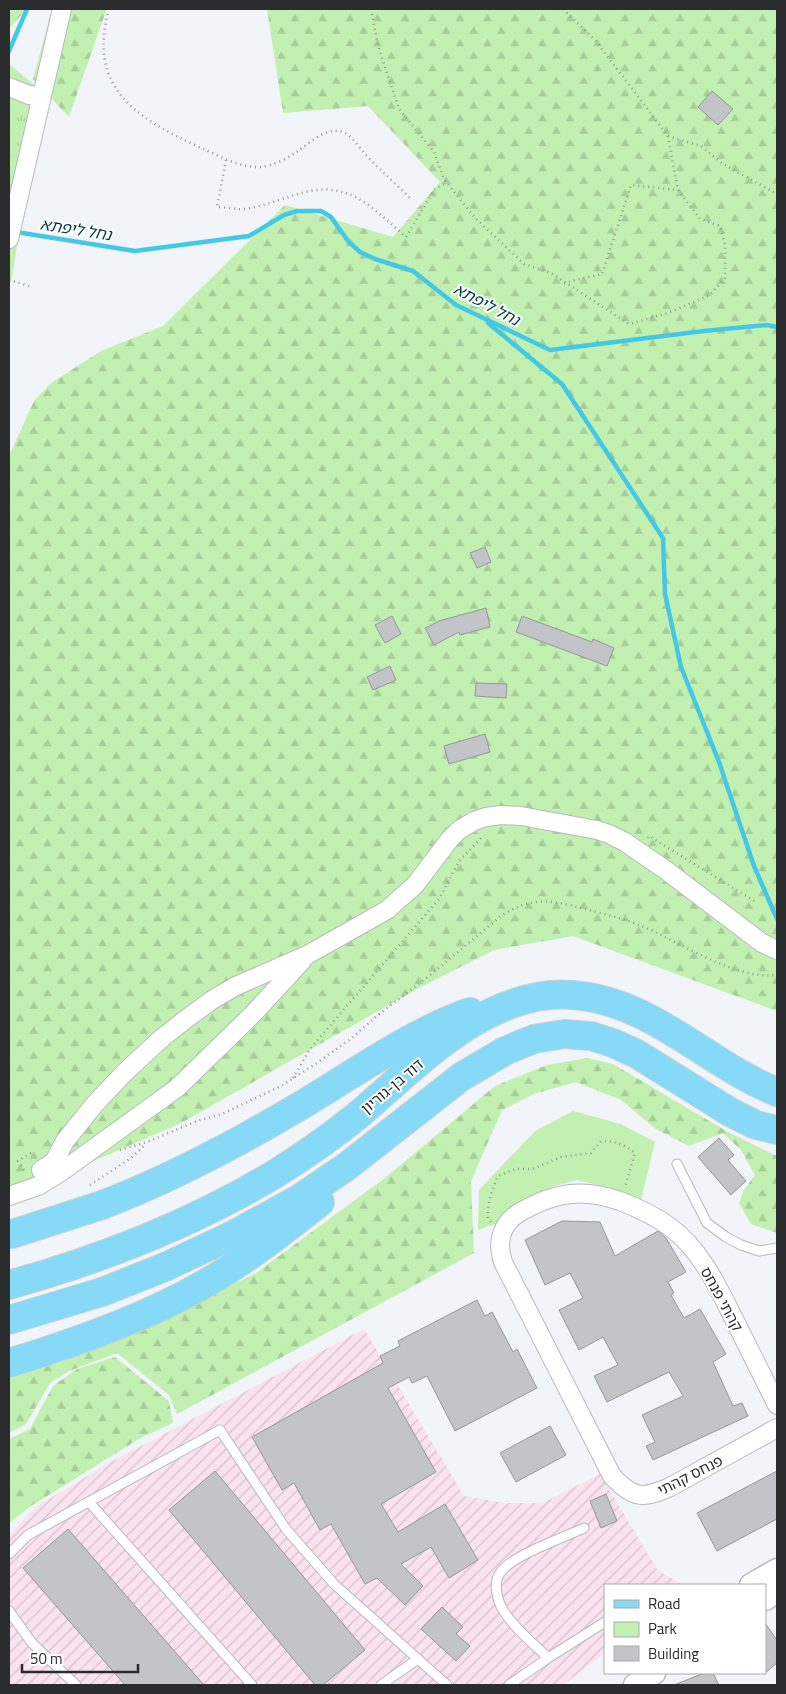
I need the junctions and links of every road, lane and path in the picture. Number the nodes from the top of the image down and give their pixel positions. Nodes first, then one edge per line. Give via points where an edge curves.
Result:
1 (62, 9) edge
2 (109, 9) edge
3 (370, 9) edge
4 (563, 9) edge
5 (9, 87) edge
6 (40, 96) junction
7 (668, 136) junction
8 (226, 159) junction
9 (447, 182) junction
10 (678, 190) junction
11 (777, 194) edge
12 (412, 200) dead end
13 (9, 238) edge
14 (9, 280) edge
15 (564, 283) junction
16 (28, 286) dead end
17 (506, 816) junction
18 (649, 836) dead end
19 (756, 902) dead end
20 (777, 950) edge
21 (307, 955) junction
22 (547, 995) junction
23 (292, 1079) dead end
24 (777, 1092) edge
25 (777, 1130) edge
26 (394, 1131) junction
27 (18, 1161) dead end
28 (677, 1164) dead end
29 (34, 1172) joint
30 (9, 1196) edge
31 (627, 1204) junction
32 (502, 1233) junction
33 (9, 1234) edge
34 (777, 1248) edge
35 (9, 1285) edge
36 (9, 1320) edge
37 (9, 1363) edge
38 (777, 1405) edge
39 (777, 1428) edge
40 (89, 1502) junction
41 (584, 1528) dead end
42 (9, 1554) edge
43 (777, 1570) edge
44 (761, 1584) edge
45 (9, 1611) edge
46 (603, 1624) edge
47 (548, 1658) junction
48 (418, 1659) junction
49 (76, 1685) edge
50 (252, 1685) edge
51 (381, 1685) edge
52 (447, 1685) edge
53 (509, 1685) edge

1 - 6 street
2 - 8 path via 105,23 106,72 122,97 152,122
3 - 9 path via 378,46 399,109 434,152
4 - 7 path via 595,40
5 - 6 street
6 - 13 street
7 - 10 path
7 - 11 path via 701,146 723,164
8 - 9 path via 218,207 243,209 302,192 326,189 364,202 406,237 434,190
8 - 12 path via 261,167 276,163 328,132 339,131 348,135
9 - 15 path via 475,218 524,264 551,273
10 - 15 path via 631,185 602,274
10 - 15 path via 700,219 720,226 725,245 725,278 710,295 668,313 629,324
14 - 16 path
17 - 20 street via 521,816 610,834 667,871 762,943
17 - 21 street via 486,817 459,830 415,885 397,902
17 - 23 path via 464,855 439,899 321,1035
18 - 19 path
21 - 29 street via 236,986 162,1038 94,1105 65,1141 54,1162
21 - 30 street via 252,1015 176,1088 61,1172 38,1186
22 - 24 main road, דוד בן-גוריון via 574,995 640,1013 756,1083
22 - 33 main road, bridge via 485,1007 431,1028 234,1144 164,1179 102,1205
22 - 35 main road, דוד בן-גוריון via 518,1001 475,1022 432,1053 317,1148 224,1202 126,1247
25 - 26 main road via 756,1125 730,1112 637,1054 613,1043 591,1036 564,1034 534,1038 505,1051 461,1077
26 - 36 main road via 299,1199 233,1235 102,1292
26 - 37 main road via 323,1200 259,1250 199,1288 95,1334
27 - 29 path
28 - 34 lane via 708,1223 741,1245 759,1251
31 - 32 street, קהתי פנחס via 592,1193 566,1193 541,1200 516,1214
31 - 32 path via 625,1188 635,1152 614,1141 601,1141 591,1153 561,1157 532,1169 515,1169 498,1176 488,1206 488,1218
31 - 38 street, קהתי פנחס via 640,1208 671,1228 695,1253 714,1279
32 - 39 street, פנחס קהתי via 499,1249 503,1262 612,1476 622,1487 641,1496 652,1495
40 - 42 lane via 28,1535
40 - 48 lane via 220,1430 286,1528 334,1584
40 - 50 lane
41 - 47 lane via 510,1562 499,1574 498,1595 503,1609
43 - 44 street
45 - 49 lane via 32,1643
46 - 47 lane
47 - 53 lane
48 - 51 lane
48 - 52 lane

